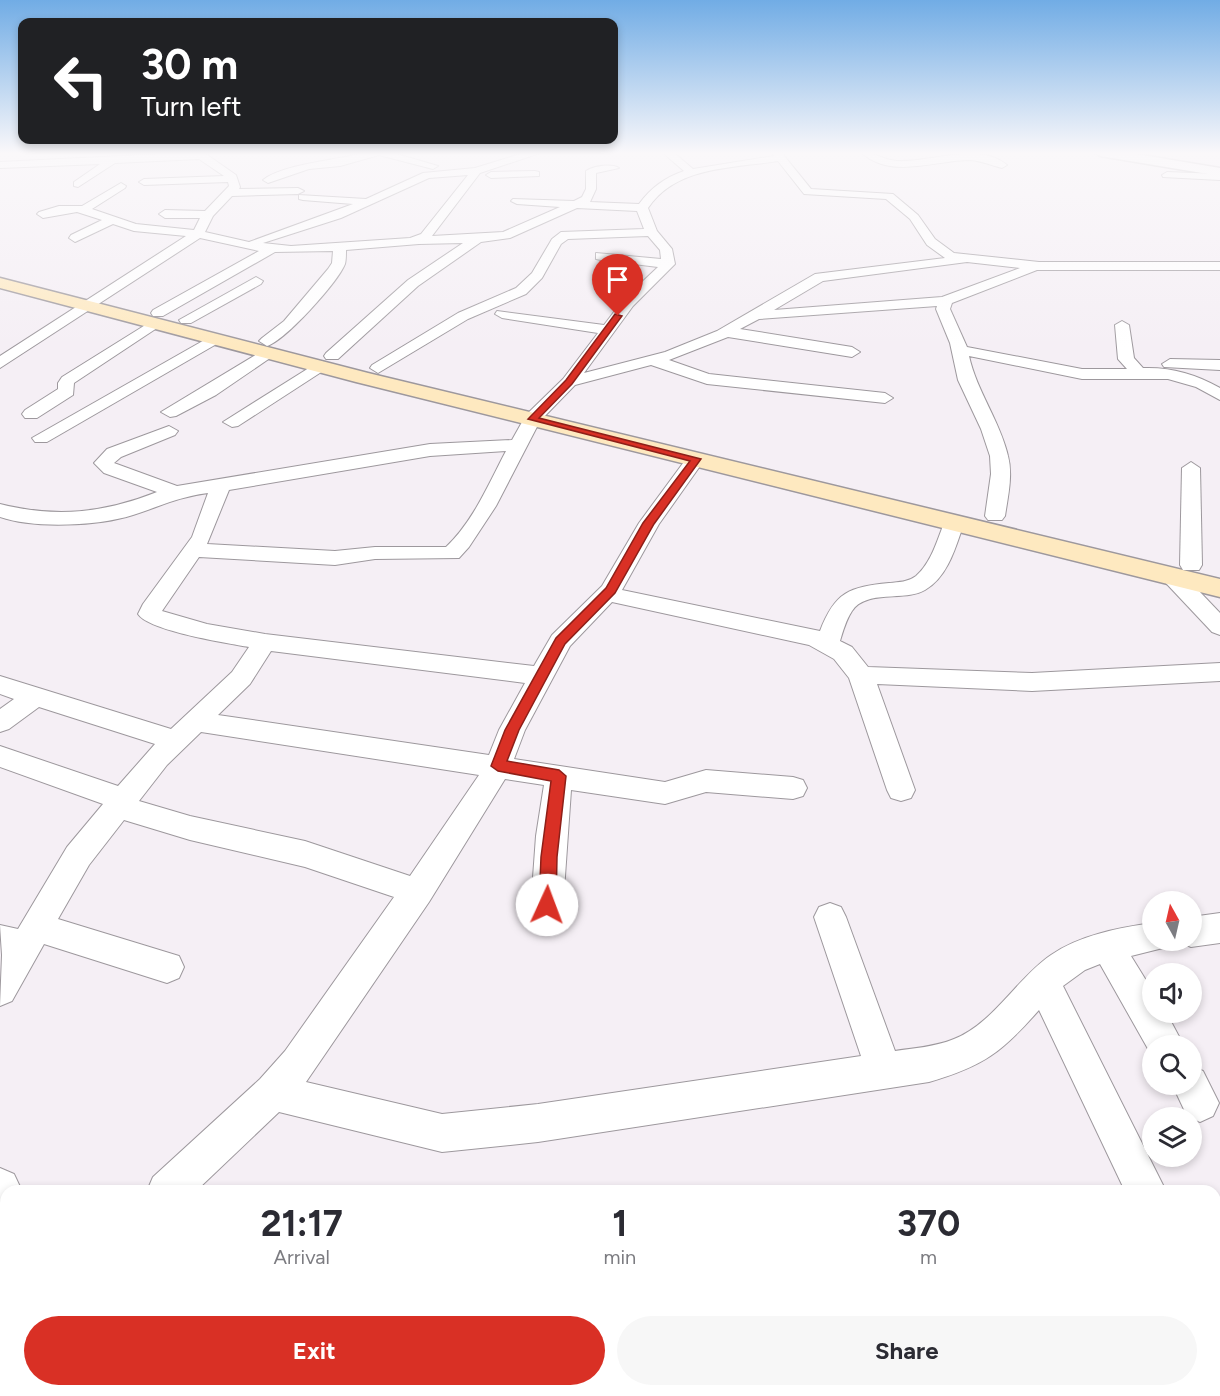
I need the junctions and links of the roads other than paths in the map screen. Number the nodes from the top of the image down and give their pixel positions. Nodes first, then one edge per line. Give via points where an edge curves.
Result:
1 (108, 217) edge
2 (207, 217) edge
3 (333, 217) edge
4 (440, 217) edge
5 (548, 217) edge
6 (645, 217) edge
7 (914, 217) edge
8 (114, 219) junction
9 (651, 232) junction
10 (198, 234) junction
11 (75, 238) dead end
12 (477, 239) junction
13 (420, 240) junction
14 (245, 246) junction
15 (271, 249) junction
16 (340, 249) junction
17 (601, 256) dead end
18 (972, 259) junction
19 (668, 264) junction
20 (1039, 266) junction
21 (1220, 266) edge
22 (0, 272) edge
23 (256, 281) dead end
24 (0, 283) edge
25 (946, 301) junction
26 (92, 302) junction
27 (502, 314) dead end
28 (756, 316) junction
29 (156, 318) junction
30 (186, 320) junction
31 (1122, 325) dead end
32 (607, 330) junction
33 (728, 332) junction
34 (215, 339) junction
35 (267, 347) junction
36 (959, 350) junction
37 (852, 352) dead end
38 (652, 360) junction
39 (326, 362) junction
40 (0, 363) edge
41 (1220, 365) edge
42 (378, 368) junction
43 (1131, 370) junction
44 (569, 382) junction
45 (1220, 395) edge
46 (885, 398) dead end
47 (170, 412) dead end
48 (31, 414) dead end
49 (537, 414) junction
50 (232, 422) dead end
51 (169, 431) dead end
52 (41, 438) dead end
53 (517, 445) junction
54 (696, 459) junction
55 (1191, 468) dead end
56 (222, 486) junction
57 (175, 492) junction
58 (0, 510) edge
59 (995, 516) junction
60 (954, 523) junction
61 (194, 550) junction
62 (1181, 570) junction
63 (1220, 572) edge
64 (1220, 588) edge
65 (607, 594) junction
66 (1220, 627) edge
67 (265, 642) junction
68 (827, 643) junction
69 (1220, 672) edge
70 (861, 675) junction
71 (541, 676) junction
72 (0, 685) edge
73 (35, 697) junction
74 (0, 722) edge
75 (185, 731) junction
76 (0, 756) edge
77 (498, 766) junction
78 (559, 776) junction
79 (793, 788) dead end
80 (901, 790) dead end
81 (120, 803) junction
82 (418, 892) junction
83 (547, 905) dead end
84 (830, 917) dead end
85 (1220, 928) edge
86 (1202, 930) edge
87 (20, 937) edge
88 (1142, 940) edge
89 (1108, 947) junction
90 (167, 967) dead end
91 (1043, 982) junction
92 (0, 990) edge
93 (1160, 1035) edge
94 (884, 1071) junction
95 (273, 1092) junction
96 (173, 1185) edge
97 (1143, 1185) edge

1 - 8 street
2 - 10 street
3 - 14 street
4 - 13 street
5 - 12 street via 515,232
6 - 9 street
7 - 18 street via 941,251
8 - 10 street via 141,228
8 - 11 street
9 - 19 street via 666,249
9 - 42 street via 565,236 556,242 537,275 521,291 463,316
10 - 14 street
10 - 26 street
12 - 13 street
12 - 39 street via 413,283
13 - 16 street
14 - 15 street
15 - 16 street
15 - 29 street
16 - 35 street via 339,263 333,272
17 - 19 street
18 - 20 street
18 - 28 street via 820,277
19 - 32 street
20 - 21 street
20 - 25 street
22 - 26 main road
23 - 30 street
24 - 26 main road
25 - 28 street
25 - 36 street via 944,313
26 - 29 main road
26 - 40 street
27 - 32 street
28 - 33 street
29 - 30 main road
29 - 34 main road
29 - 48 street via 68,380 67,391
30 - 35 main road
31 - 43 street
32 - 44 street
33 - 37 street
33 - 38 street
34 - 35 main road
34 - 52 street
35 - 39 main road
35 - 47 street via 225,382
36 - 43 street via 1081,373
36 - 59 street via 966,380 999,456 1001,474
38 - 44 street
38 - 46 street via 707,379
39 - 42 main road
39 - 49 main road
39 - 50 street
41 - 43 street via 1157,363
42 - 49 main road
43 - 45 street via 1176,374 1204,384
44 - 49 street
49 - 53 street
49 - 54 main road
49 - 59 main road
51 - 57 street via 114,453 103,463 111,470
53 - 56 street via 420,452
53 - 61 street via 486,506 451,553 375,553 334,558
54 - 60 main road
54 - 65 street via 649,523
55 - 62 street
56 - 57 street
56 - 61 street
57 - 58 street via 126,511 103,515 36,518
59 - 62 main road
60 - 62 main road
60 - 68 street via 940,558 923,581 904,589 855,594 840,610
61 - 67 street via 150,614 206,632
62 - 63 main road
62 - 64 main road
62 - 66 street
65 - 68 street
65 - 71 street via 560,641
67 - 71 street
67 - 75 street via 241,678
68 - 70 street via 843,653
69 - 70 street via 1032,682
70 - 80 street
71 - 77 street
72 - 73 street
73 - 74 street
73 - 75 street
75 - 77 street
75 - 81 street
76 - 81 street
77 - 78 street
77 - 82 street
78 - 79 street via 665,793 706,781
78 - 83 street
81 - 82 street via 190,828 305,854
81 - 87 street
82 - 95 street via 315,1042
84 - 94 street
85 - 86 street
87 - 90 street
87 - 92 street
88 - 89 street
89 - 91 street via 1066,964
89 - 93 street
91 - 94 street via 988,1038 967,1052 929,1064
91 - 97 street
94 - 95 street via 442,1134
95 - 96 street

